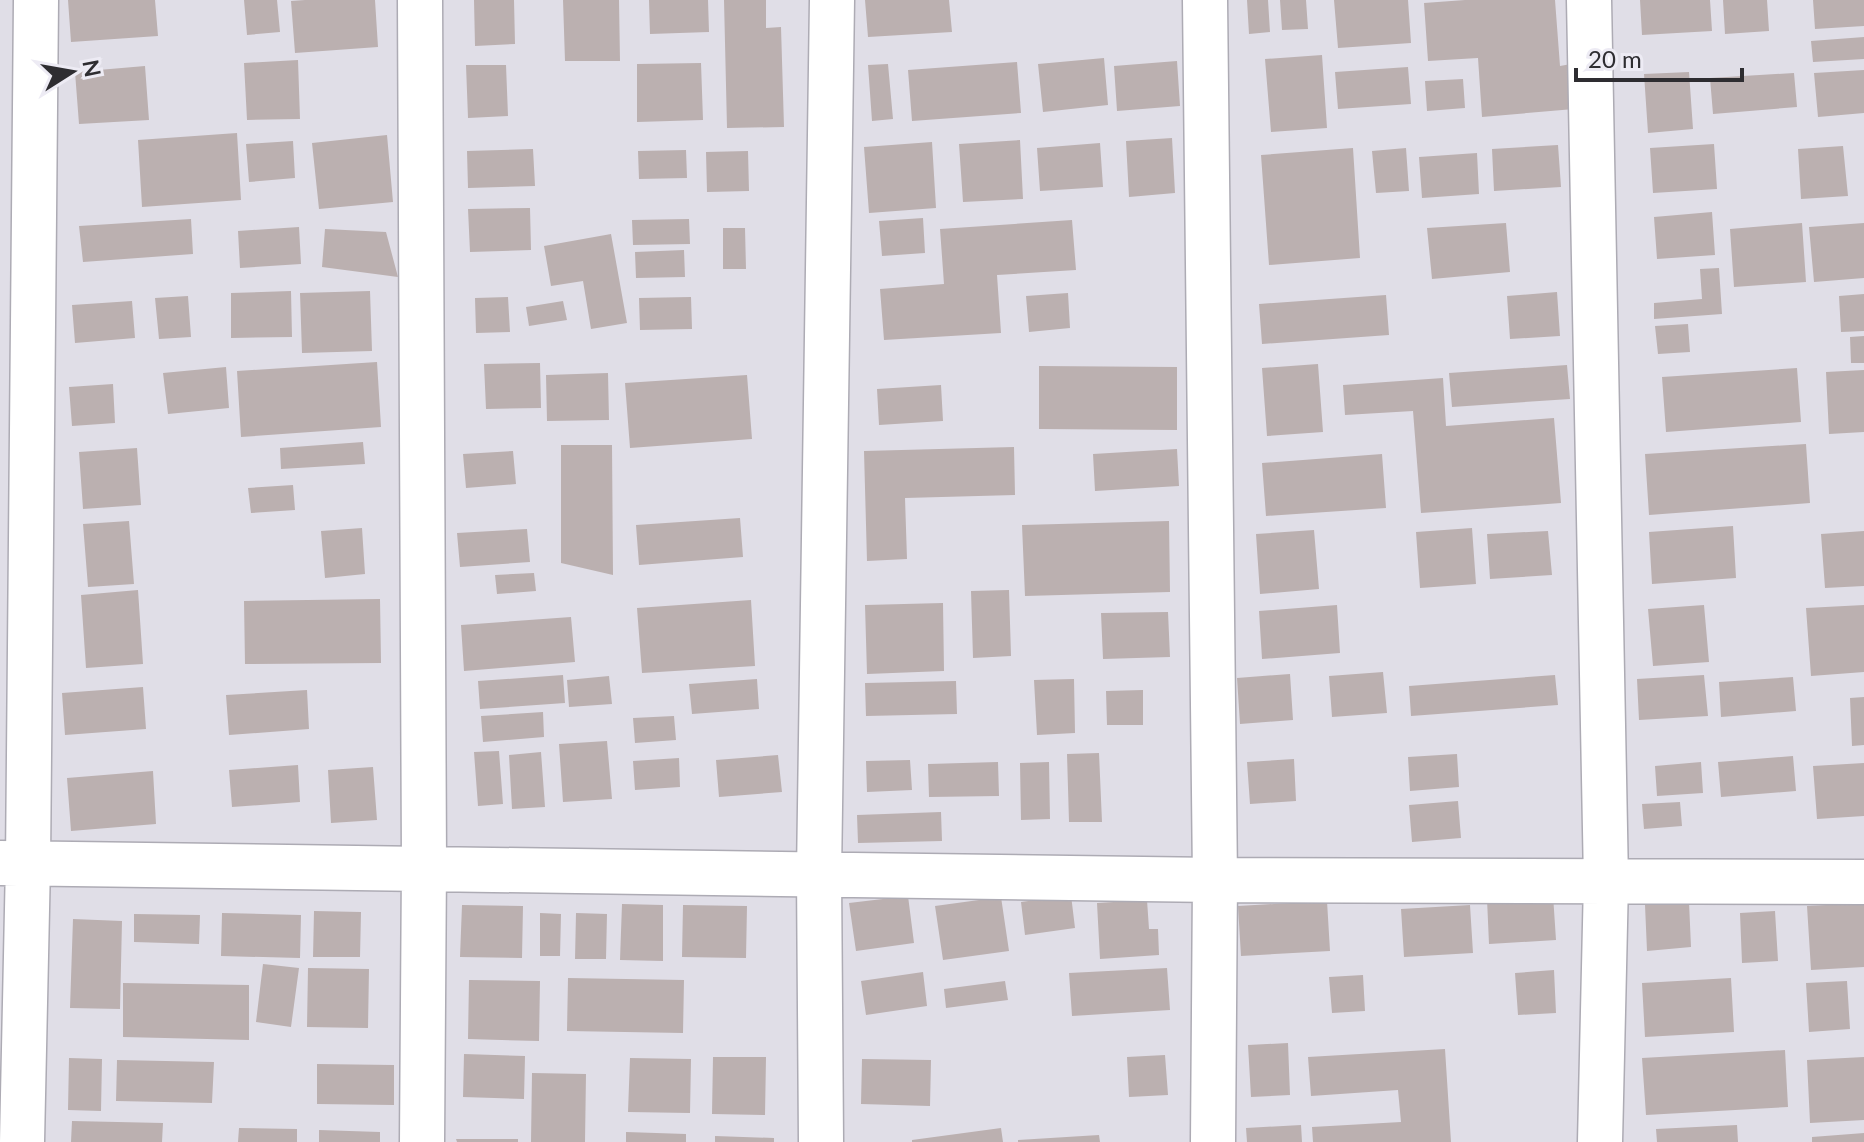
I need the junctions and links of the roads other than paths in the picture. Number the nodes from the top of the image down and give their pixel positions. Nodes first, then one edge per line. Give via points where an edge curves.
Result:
1 (36, 0) edge
2 (420, 0) edge
3 (832, 0) edge
4 (1205, 0) edge
5 (1589, 0) edge
6 (14, 863) edge
7 (423, 868) junction
8 (819, 874) junction
9 (1215, 880) junction
10 (1606, 881) junction
11 (1864, 882) edge
12 (22, 1142) edge
13 (422, 1142) edge
14 (821, 1142) edge
15 (1213, 1142) edge
16 (1600, 1142) edge

1 - 6 street
2 - 7 street
3 - 8 street
4 - 9 street
5 - 10 street
6 - 7 street
6 - 12 street
7 - 8 street
7 - 13 street
8 - 9 street
8 - 14 street
9 - 10 street
9 - 15 street
10 - 11 street
10 - 16 street

